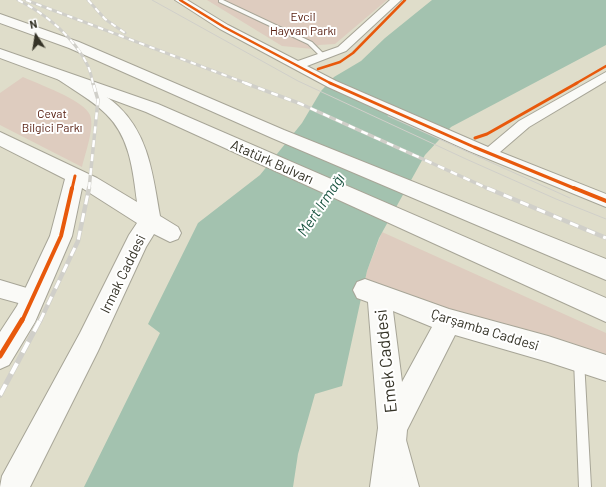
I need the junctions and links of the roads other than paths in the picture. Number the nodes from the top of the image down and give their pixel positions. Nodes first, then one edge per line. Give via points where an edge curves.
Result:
1 (180, 0) edge
2 (396, 0) edge
3 (221, 1) dead end
4 (0, 18) edge
5 (0, 53) edge
6 (323, 56) junction
7 (296, 66) junction
8 (606, 76) edge
9 (64, 77) junction
10 (0, 138) edge
11 (490, 153) junction
12 (75, 176) junction
13 (606, 201) edge
14 (150, 221) junction
15 (170, 233) dead end
16 (606, 270) edge
17 (0, 290) edge
18 (372, 292) joint
19 (33, 298) junction
20 (606, 310) edge
21 (449, 321) junction
22 (0, 356) edge
23 (578, 357) junction
24 (606, 368) edge
25 (393, 428) junction
26 (13, 487) edge
27 (386, 487) edge
28 (407, 487) edge
29 (585, 487) edge

1 - 7 street
2 - 6 street via 342,49
3 - 6 lane via 310,43
4 - 16 main road, Atatürk Bulvarı via 74,45 278,134
5 - 9 main road, Atatürk Bulvarı
6 - 7 street
7 - 11 street
8 - 11 street via 524,124
9 - 14 main road, Irmak Caddesi via 113,110 126,128 140,154
9 - 20 main road, Atatürk Bulvarı via 152,108
10 - 12 main road
11 - 13 street
12 - 14 main road
12 - 19 main road via 61,236
14 - 15 main road
14 - 26 main road, Irmak Caddesi
17 - 19 street
18 - 21 main road, Çarşamba Caddesi
18 - 25 main road, Emek Caddesi
19 - 22 main road
21 - 23 main road, Çarşamba Caddesi
21 - 25 main road, Emek Caddesi
23 - 24 main road, Çarşamba Caddesi
23 - 29 lane
25 - 27 main road, Emek Caddesi
25 - 28 street

